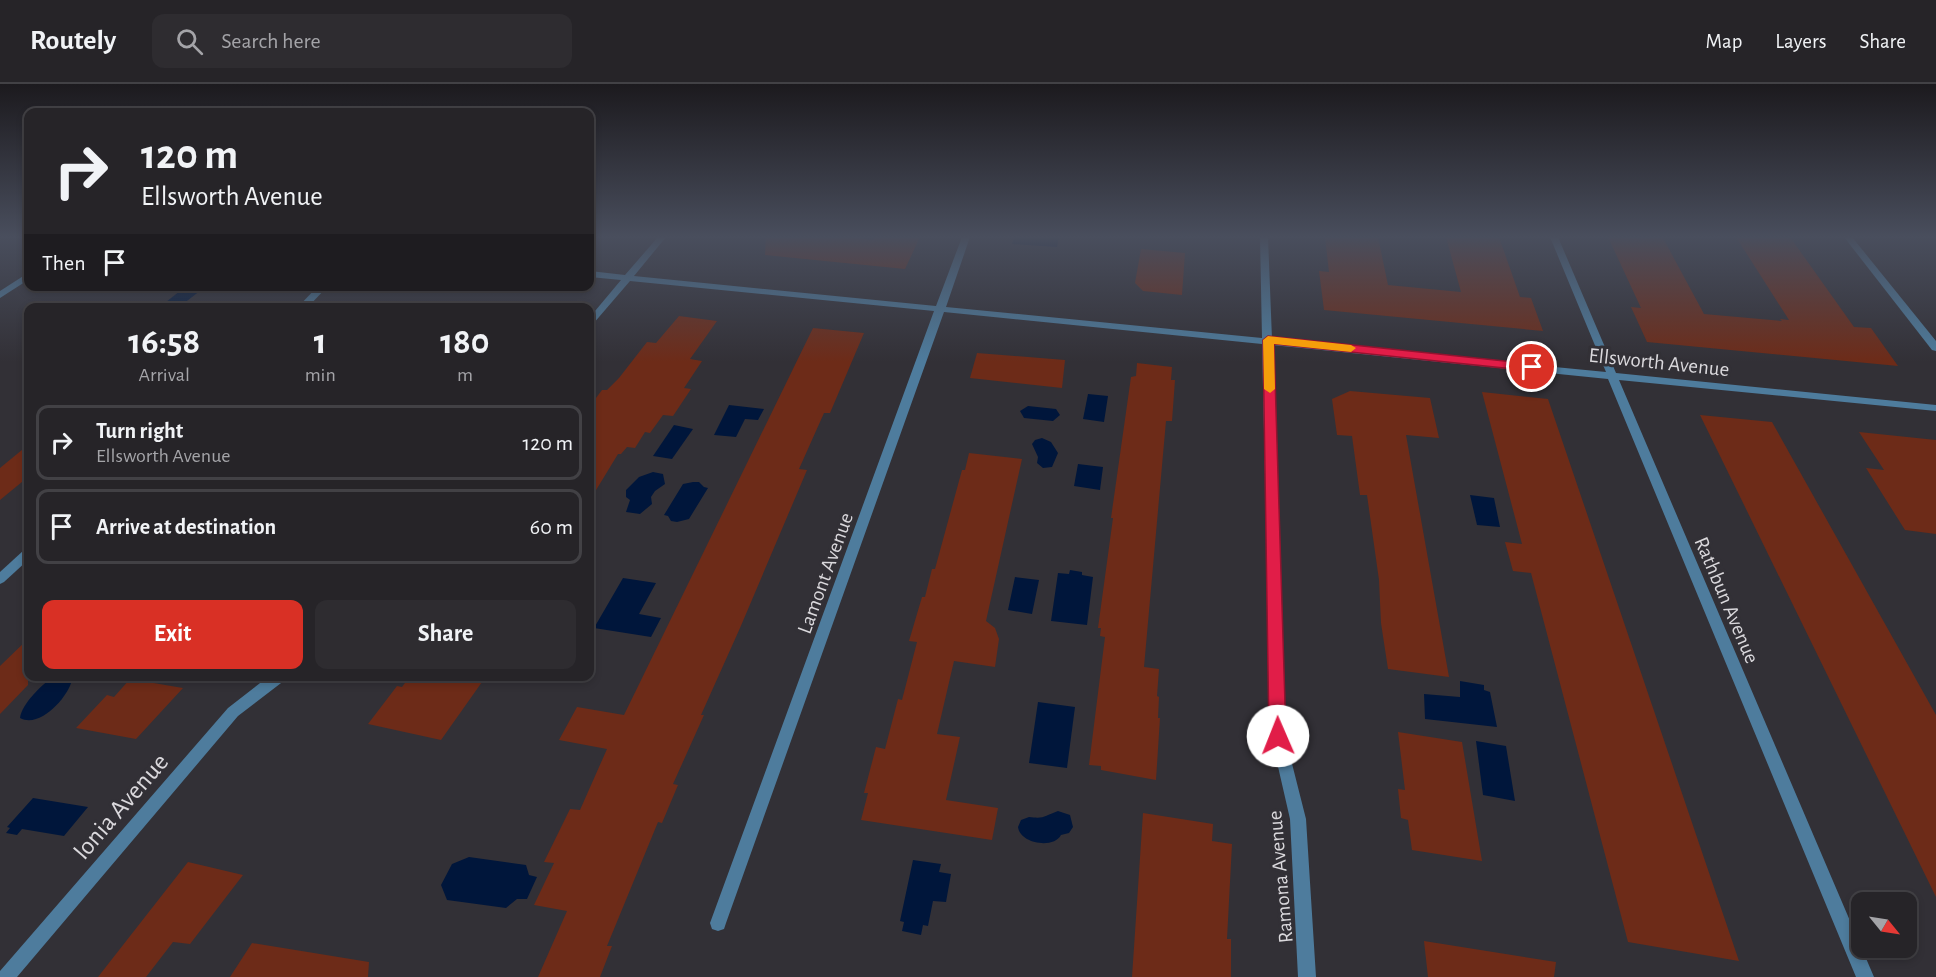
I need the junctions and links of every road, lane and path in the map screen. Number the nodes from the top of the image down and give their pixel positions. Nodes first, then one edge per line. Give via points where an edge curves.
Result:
1 (628, 278) edge
2 (24, 279) edge
3 (635, 279) edge
4 (952, 279) edge
5 (1266, 279) edge
6 (1571, 279) edge
7 (1881, 279) edge
8 (319, 291) edge
9 (0, 295) edge
10 (306, 303) edge
11 (941, 310) junction
12 (594, 317) edge
13 (1268, 340) junction
14 (1936, 348) edge
15 (1610, 375) junction
16 (1936, 408) edge
17 (24, 557) edge
18 (0, 579) edge
19 (273, 681) edge
20 (718, 923) dead end
21 (6, 977) edge
22 (1307, 977) edge
23 (1865, 977) edge

1 - 12 street
2 - 9 street
3 - 11 street, Ellsworth Avenue
4 - 11 street, Lamont Avenue
5 - 13 street, Ramona Avenue
6 - 15 street, Rathbun Avenue
7 - 14 street
8 - 10 street
11 - 13 street, Ellsworth Avenue
11 - 20 street, Lamont Avenue
13 - 15 street, Ellsworth Avenue
13 - 22 street, Ramona Avenue via 1278,736 1298,819
15 - 16 street, Ellsworth Avenue
15 - 23 street, Rathbun Avenue
17 - 18 street
19 - 21 street, Ionia Avenue via 233,712

